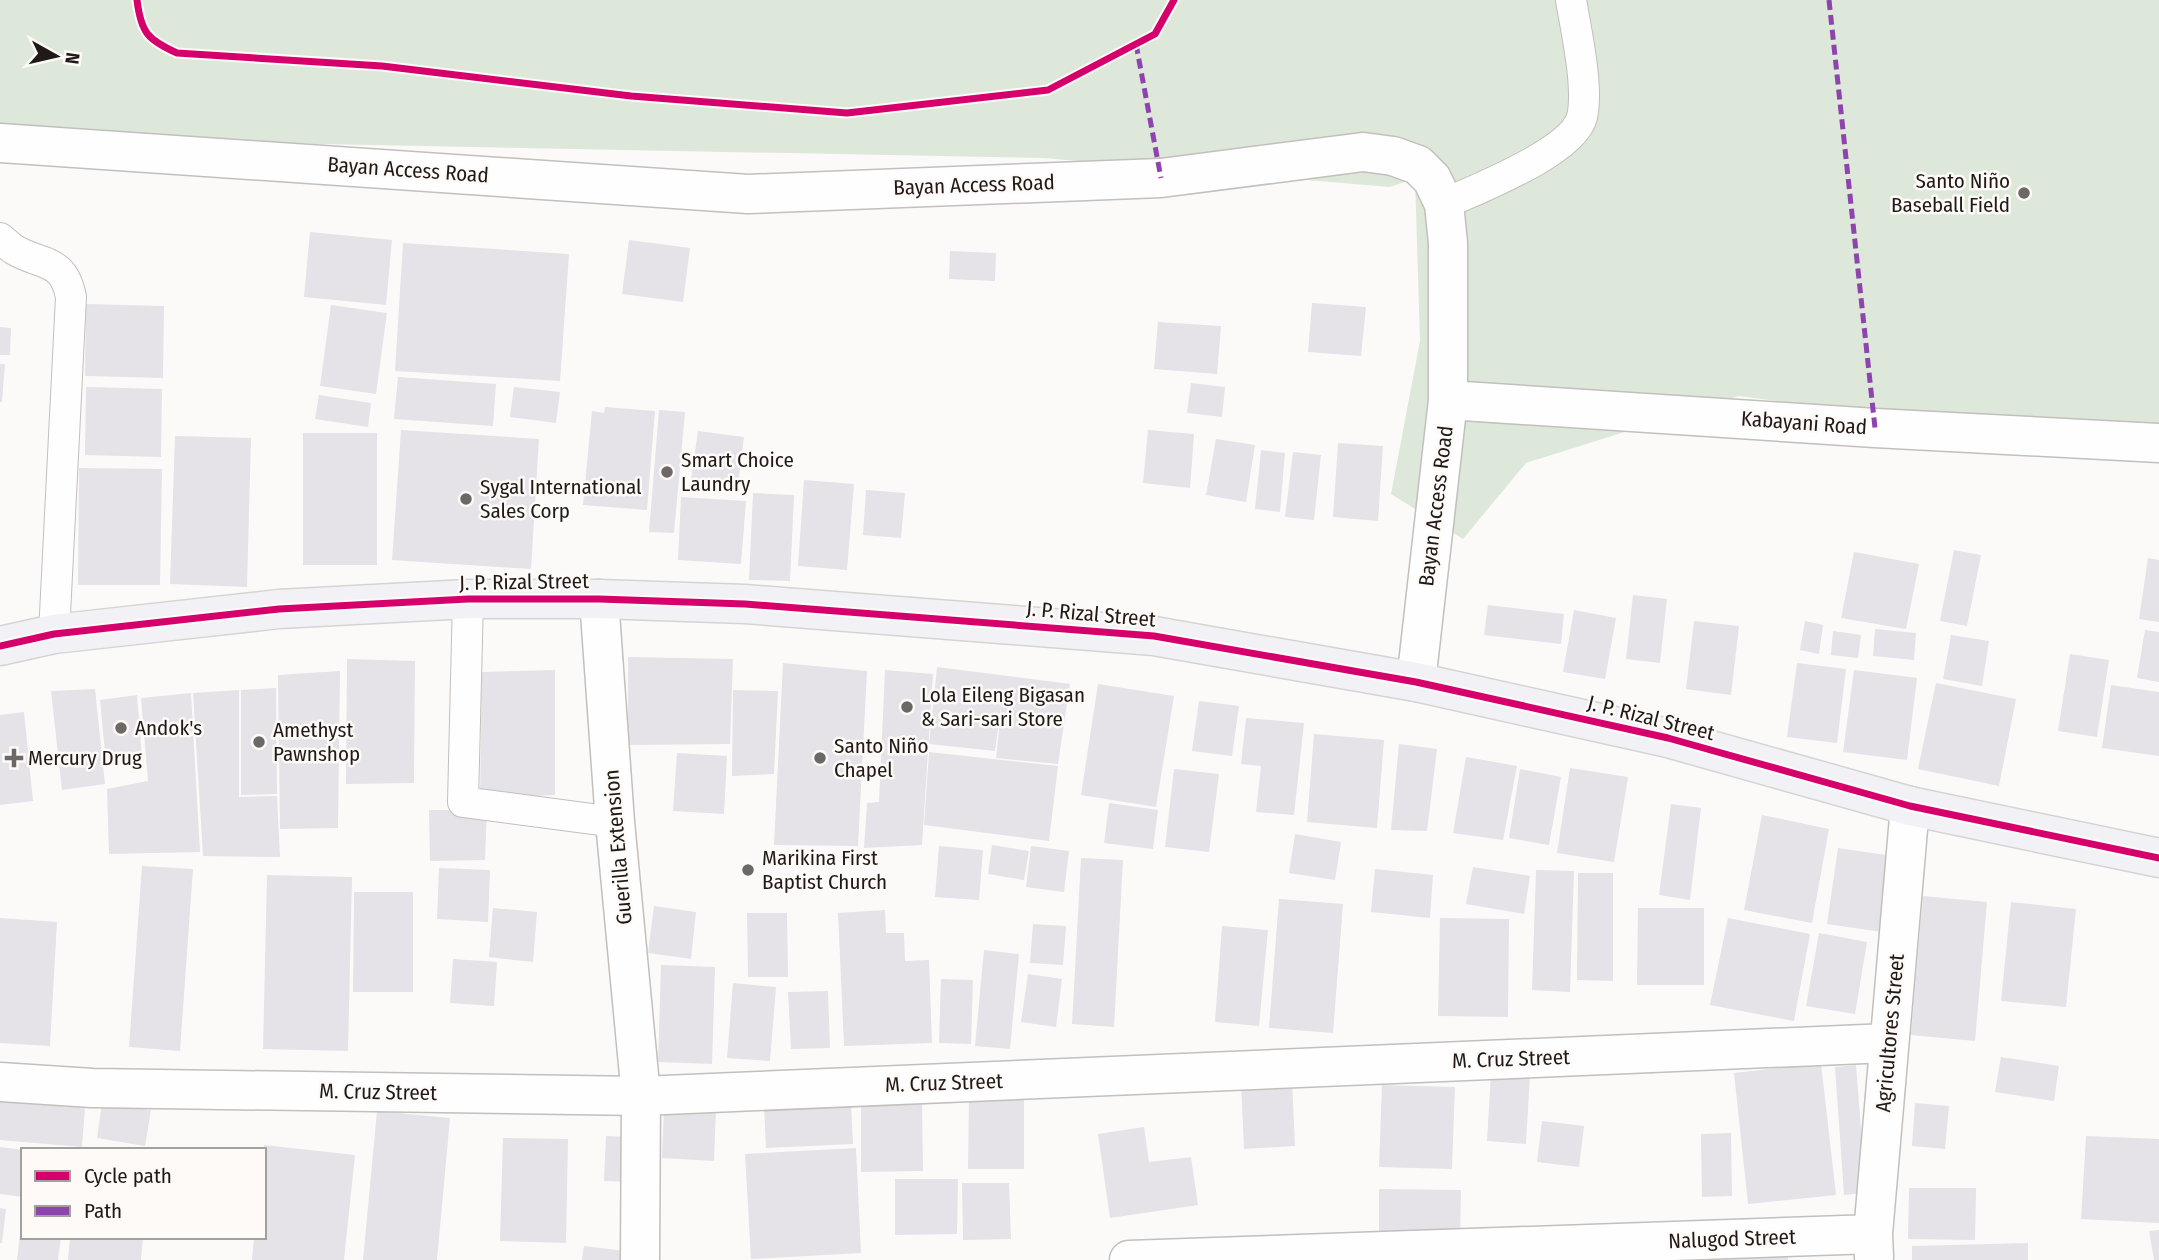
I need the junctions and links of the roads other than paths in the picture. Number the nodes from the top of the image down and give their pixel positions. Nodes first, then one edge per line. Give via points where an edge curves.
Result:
1 (1571, 0) edge
2 (0, 143) edge
3 (1444, 204) junction
4 (0, 238) edge
5 (1448, 400) junction
6 (2159, 443) edge
7 (467, 599) junction
8 (599, 599) junction
9 (54, 634) junction
10 (0, 646) edge
11 (1416, 682) junction
12 (1910, 806) junction
13 (615, 822) junction
14 (2159, 858) edge
15 (1888, 1043) junction
16 (0, 1083) edge
17 (641, 1096) junction
18 (1874, 1247) edge
19 (640, 1260) edge
20 (1129, 1260) edge

1 - 3 lane via 1582,78 1583,110 1577,129 1524,166
2 - 3 street, Bayan Access Road via 748,194 1161,178 1363,152 1394,156 1418,166 1432,179
3 - 5 street, Bayan Access Road
4 - 9 lane via 13,249 55,266 64,274 71,297
5 - 6 street, Kabayani Road
5 - 11 street, Bayan Access Road
7 - 8 main road, J. P. Rizal Street
7 - 9 main road, J. P. Rizal Street via 279,609
7 - 13 lane via 463,802
8 - 11 main road, J. P. Rizal Street via 745,604 1154,636
8 - 13 street, Guerilla Extension
9 - 10 main road, J. P. Rizal Street
11 - 12 main road, J. P. Rizal Street via 1668,738
12 - 14 main road, J. P. Rizal Street
12 - 15 street, Agricultores Street
13 - 17 street, Guerilla Extension
15 - 17 street, M. Cruz Street
15 - 18 street, Agricultores Street
16 - 17 street, M. Cruz Street
17 - 19 street, Guerilla Extension
18 - 20 street, Nalugod Street

